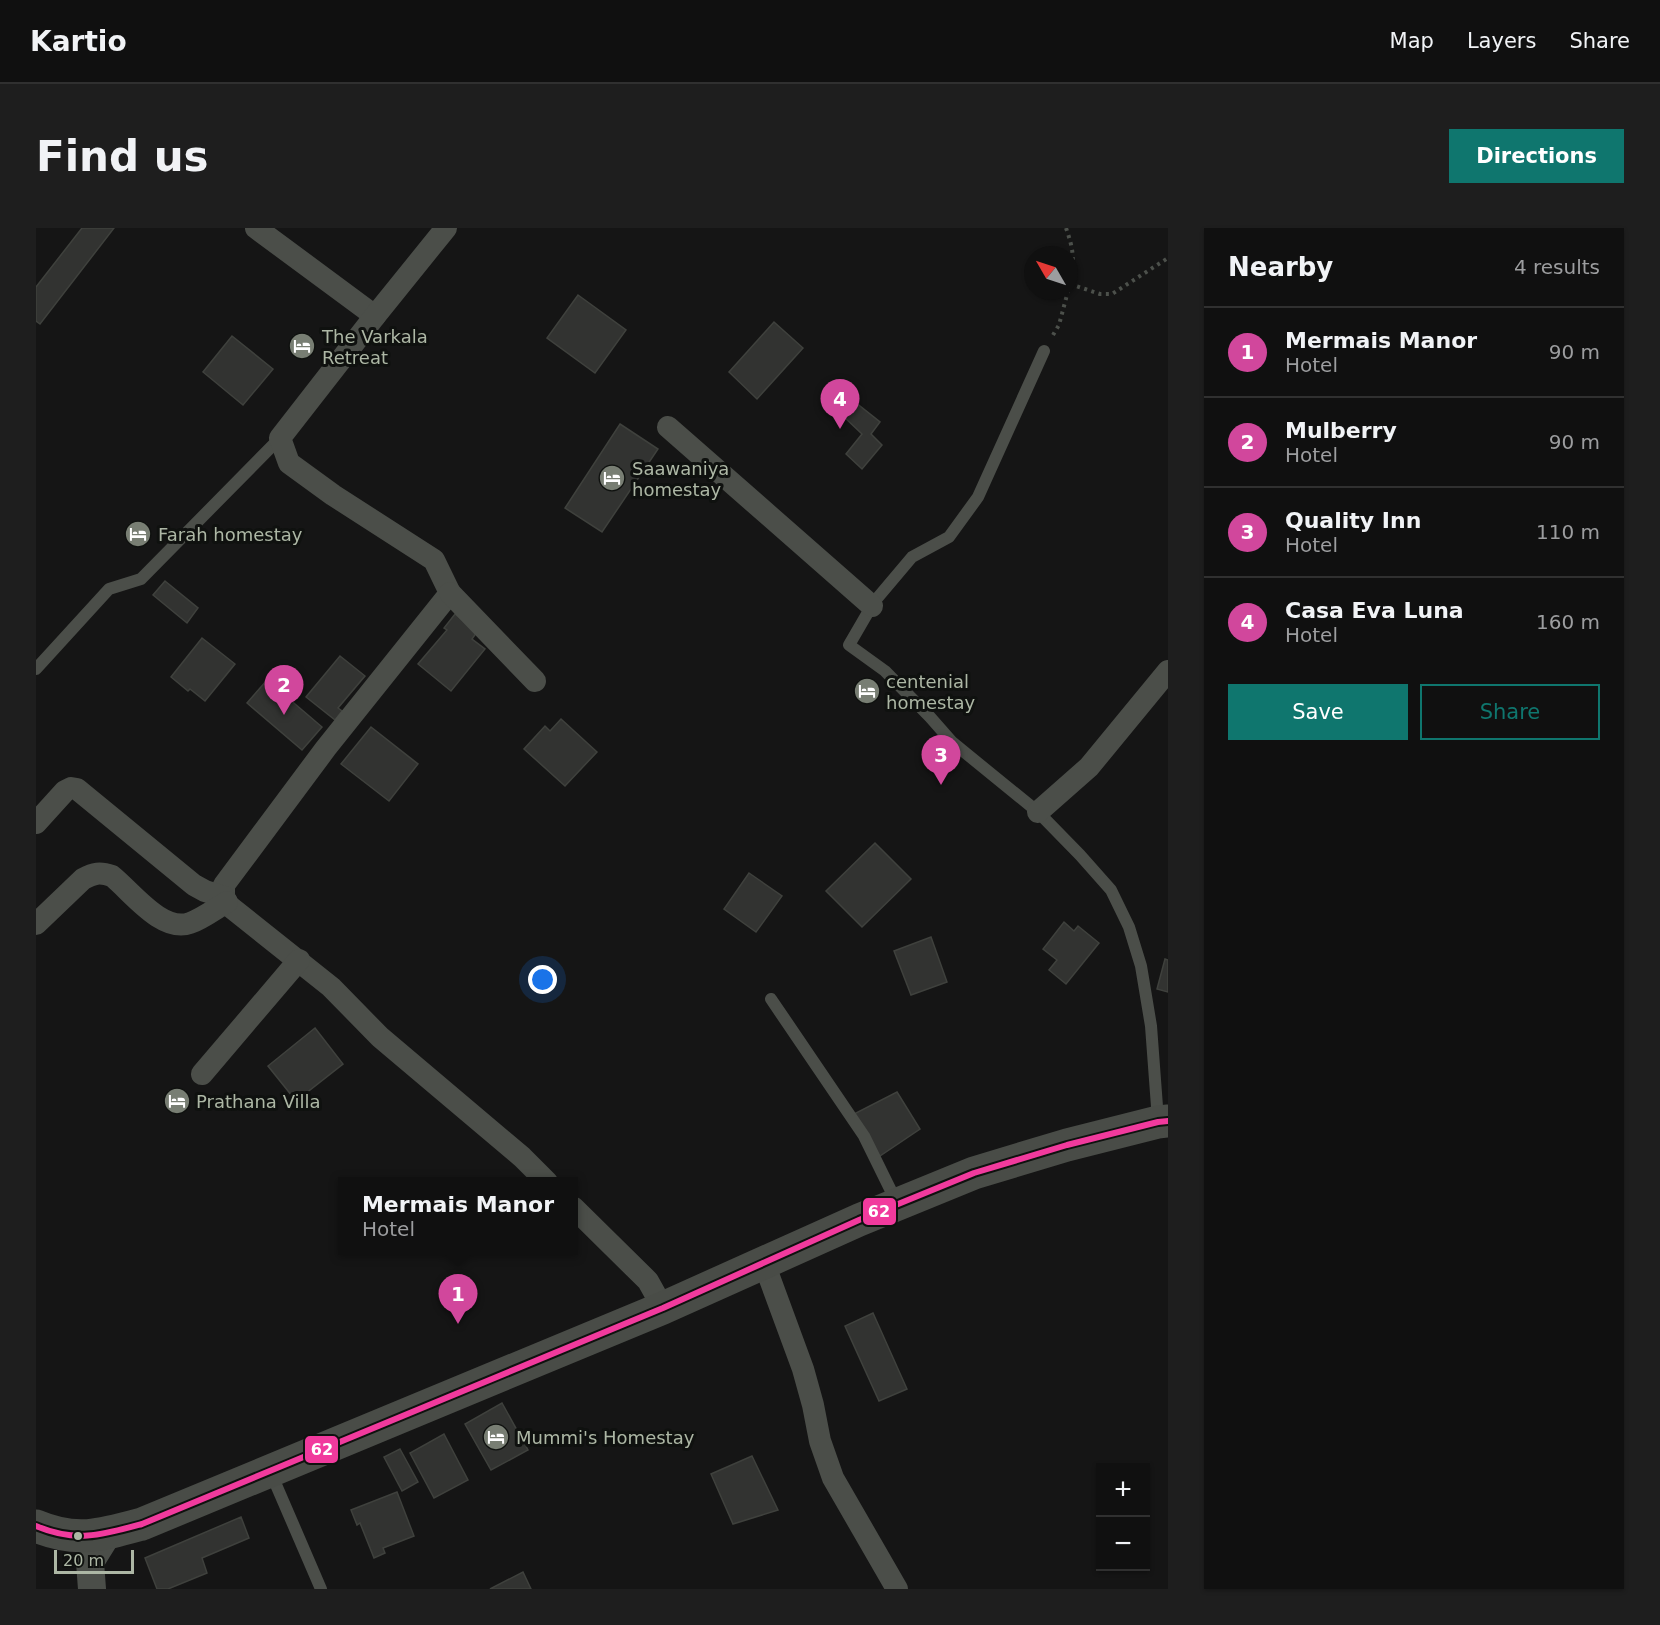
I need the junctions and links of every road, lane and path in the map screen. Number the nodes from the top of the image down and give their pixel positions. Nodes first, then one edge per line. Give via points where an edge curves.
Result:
1 (256, 228) edge
2 (446, 228) edge
3 (1066, 228) edge
4 (1072, 246) edge
5 (1168, 258) edge
6 (1078, 288) edge
7 (1066, 300) edge
8 (375, 316) junction
9 (1044, 351) joint
10 (668, 427) dead end
11 (280, 438) junction
12 (450, 593) junction
13 (872, 606) junction
14 (36, 669) edge
15 (1168, 671) edge
16 (535, 681) dead end
17 (1038, 812) junction
18 (36, 823) edge
19 (226, 900) junction
20 (36, 924) edge
21 (299, 960) junction
22 (771, 999) dead end
23 (202, 1074) dead end
24 (1163, 1122) edge
25 (542, 1177) edge
26 (897, 1204) junction
27 (578, 1213) edge
28 (764, 1263) junction
29 (663, 1308) junction
30 (271, 1472) junction
31 (36, 1526) edge
32 (108, 1533) junction
33 (92, 1589) edge
34 (321, 1589) edge
35 (897, 1589) edge

1 - 8 street
2 - 8 street
3 - 4 path
5 - 6 path via 1112,294
7 - 9 path via 1059,325
8 - 11 street
9 - 13 lane via 978,497 949,537 912,557
10 - 13 street
11 - 12 street via 289,463 434,560
11 - 14 lane via 141,579 110,589
12 - 16 street
12 - 19 street via 326,748 224,885
13 - 17 lane via 849,645 885,671 952,741
15 - 17 street via 1089,767
17 - 24 lane via 1111,890 1129,927 1141,966
18 - 19 street via 65,791 77,789 194,885
19 - 20 street via 190,923 168,924 112,876 92,874
19 - 21 street
21 - 23 street
21 - 25 street via 380,1037
22 - 26 lane via 864,1136
24 - 26 main road via 984,1170
26 - 28 main road
27 - 29 street via 648,1281
28 - 29 main road
28 - 35 street via 803,1369 832,1478
29 - 30 main road
30 - 32 main road via 142,1524
30 - 34 lane
31 - 32 main road via 75,1537
32 - 33 street via 90,1562

